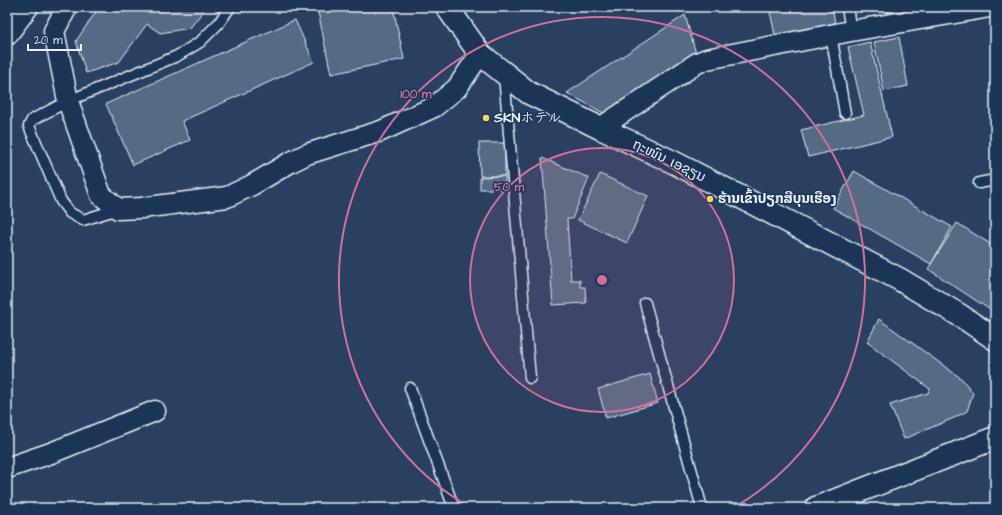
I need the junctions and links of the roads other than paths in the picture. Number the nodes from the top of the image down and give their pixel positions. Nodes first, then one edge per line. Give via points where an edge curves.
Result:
1 (28, 7) edge
2 (67, 7) edge
3 (230, 7) edge
4 (447, 7) edge
5 (847, 7) edge
6 (990, 7) edge
7 (851, 31) junction
8 (7, 35) edge
9 (831, 35) junction
10 (480, 54) junction
11 (504, 73) junction
12 (68, 101) junction
13 (845, 113) dead end
14 (600, 128) junction
15 (995, 180) edge
16 (979, 183) dead end
17 (118, 209) junction
18 (645, 303) dead end
19 (961, 316) junction
20 (995, 339) edge
21 (995, 354) edge
22 (530, 378) dead end
23 (410, 388) dead end
24 (155, 411) dead end
25 (992, 438) edge
26 (7, 468) edge
27 (454, 508) edge
28 (702, 508) edge
29 (816, 508) edge

1 - 8 street
2 - 12 street via 54,31
3 - 12 lane via 219,23 200,42 177,56
4 - 10 main road, ຖະໜົນ ເອຊຽນ
5 - 7 lane
6 - 7 street
7 - 9 street
9 - 13 lane
9 - 14 street via 707,59
10 - 11 main road, ຖະໜົນ ເອຊຽນ
10 - 17 street via 457,88 434,107 381,131 307,154 227,196
11 - 14 main road, ຖະໜົນ ເອຊຽນ via 530,93
11 - 22 lane
12 - 17 street via 101,195
12 - 17 lane via 32,120 29,126 61,201 70,213 83,220
14 - 19 main road, ຖະໜົນ ເອຊຽນ via 673,162 832,244 899,279
15 - 16 lane
18 - 28 lane
19 - 20 main road, ຖະໜົນ ເອຊຽນ
19 - 21 main road
23 - 27 lane
24 - 26 street
25 - 29 main road

